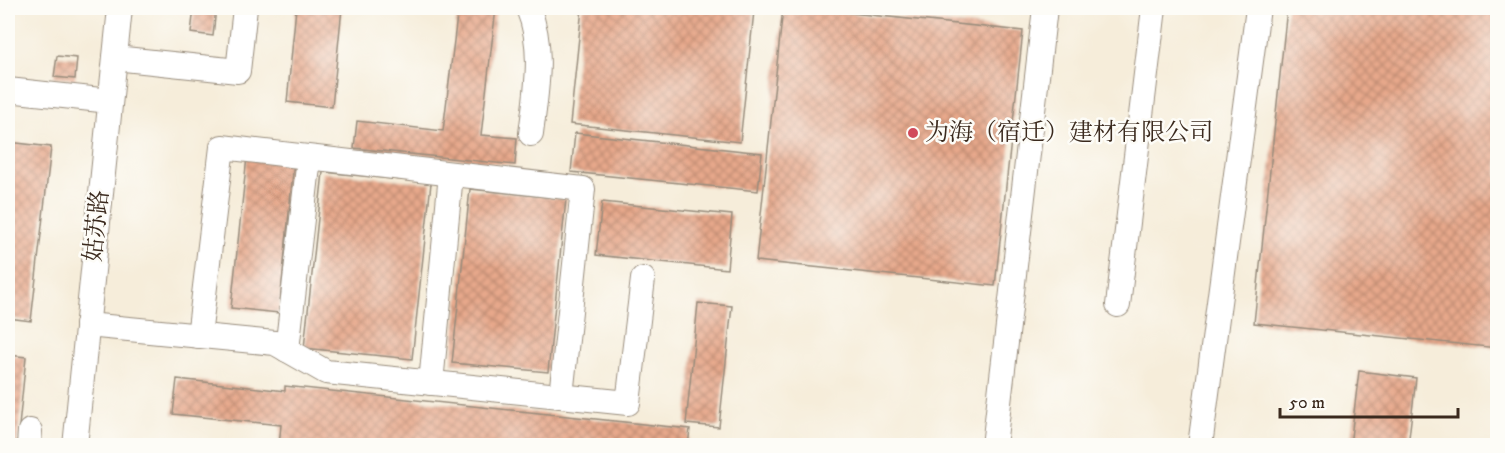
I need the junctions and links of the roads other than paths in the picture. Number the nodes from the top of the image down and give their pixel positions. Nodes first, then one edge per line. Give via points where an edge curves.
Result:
1 (120, 8) edge
2 (245, 8) edge
3 (528, 8) edge
4 (1045, 8) edge
5 (1154, 8) edge
6 (1258, 8) edge
7 (115, 58) junction
8 (8, 90) edge
9 (110, 101) junction
10 (531, 134) dead end
11 (309, 158) junction
12 (451, 174) junction
13 (643, 279) dead end
14 (1118, 304) dead end
15 (87, 325) junction
16 (199, 336) junction
17 (287, 350) junction
18 (431, 383) junction
19 (561, 396) junction
20 (75, 445) edge
21 (81, 446) edge
22 (994, 446) edge
23 (1200, 446) edge

1 - 7 street, 姑苏路
2 - 7 street via 238,71
3 - 10 street via 538,41
4 - 22 street
5 - 14 street
6 - 23 street
7 - 9 street, 姑苏路
8 - 9 street
9 - 15 street, 姑苏路
11 - 12 street
11 - 16 street via 222,147
11 - 17 street
12 - 18 street
12 - 19 street via 583,189
13 - 19 street via 628,402
15 - 16 street
15 - 20 street, 姑苏路
16 - 17 street via 275,343
17 - 18 street via 326,372
18 - 19 street
20 - 21 street

